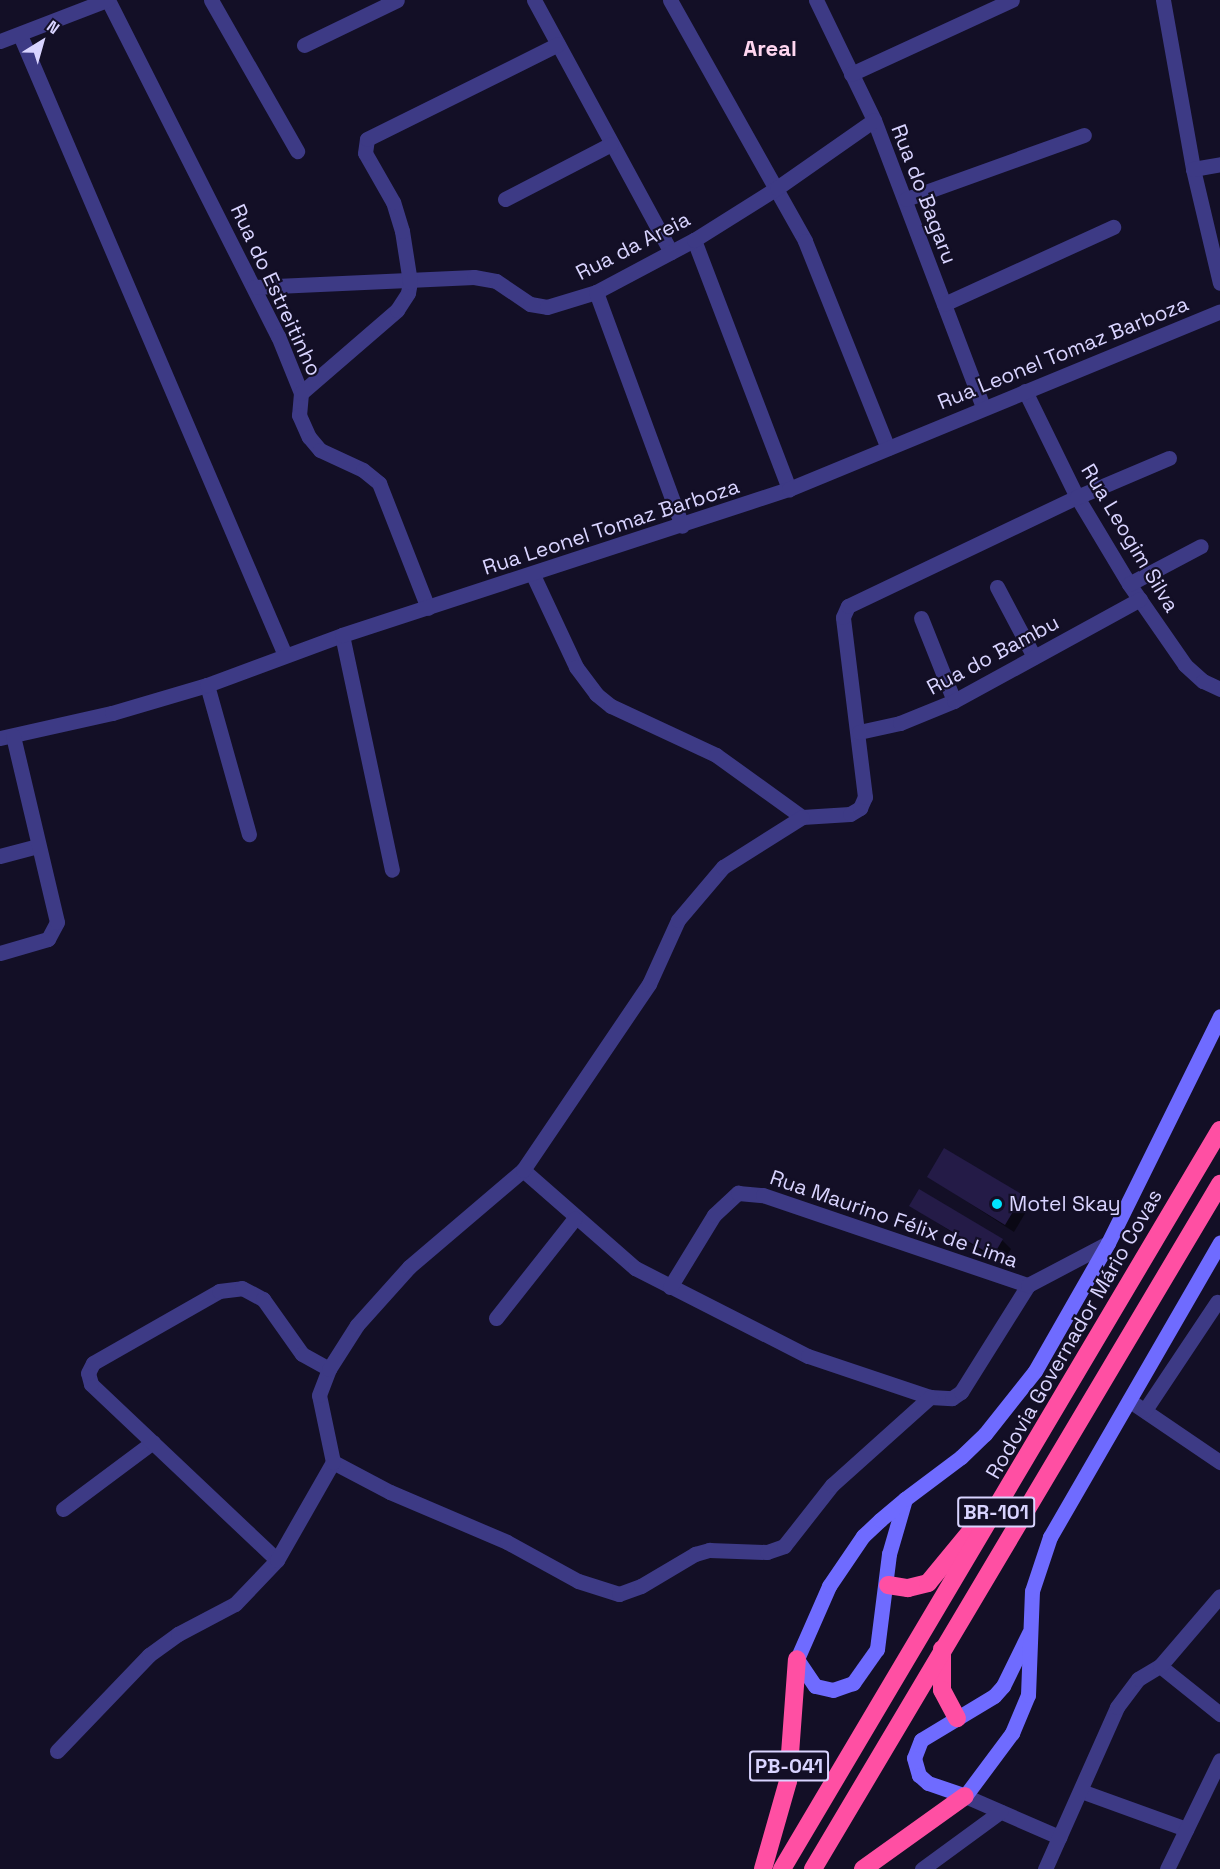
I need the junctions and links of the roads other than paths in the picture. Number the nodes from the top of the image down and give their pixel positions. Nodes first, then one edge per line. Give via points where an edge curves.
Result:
1 (107, 0) edge
2 (211, 0) edge
3 (398, 0) edge
4 (534, 0) edge
5 (670, 0) edge
6 (816, 0) edge
7 (1012, 0) edge
8 (1163, 0) edge
9 (20, 35) junction
10 (0, 41) edge
11 (558, 44) junction
12 (304, 45) dead end
13 (850, 74) junction
14 (873, 120) junction
15 (1084, 135) dead end
16 (611, 144) junction
17 (297, 151) dead end
18 (1220, 164) edge
19 (1193, 169) junction
20 (777, 188) junction
21 (505, 199) dead end
22 (906, 199) junction
23 (1113, 227) dead end
24 (694, 240) junction
25 (671, 252) junction
26 (410, 282) junction
27 (1220, 283) edge
28 (254, 287) junction
29 (597, 292) junction
30 (944, 304) junction
31 (1220, 311) edge
32 (1025, 390) junction
33 (301, 393) junction
34 (983, 407) junction
35 (888, 448) junction
36 (1169, 458) dead end
37 (789, 489) junction
38 (1077, 496) junction
39 (682, 526) junction
40 (1201, 546) dead end
41 (533, 575) junction
42 (1129, 584) junction
43 (997, 587) dead end
44 (1140, 599) junction
45 (428, 608) junction
46 (921, 618) dead end
47 (342, 635) junction
48 (285, 655) junction
49 (1034, 657) junction
50 (207, 685) junction
51 (1220, 688) edge
52 (954, 701) junction
53 (859, 732) junction
54 (6, 737) edge
55 (802, 817) junction
56 (249, 834) dead end
57 (38, 846) junction
58 (0, 856) edge
59 (392, 870) dead end
60 (0, 953) edge
61 (1220, 1016) edge
62 (1220, 1130) edge
63 (523, 1170) junction
64 (1220, 1184) edge
65 (575, 1218) junction
66 (1220, 1242) edge
67 (1108, 1243) junction
68 (1028, 1286) junction
69 (670, 1287) junction
70 (1217, 1302) dead end
71 (496, 1318) dead end
72 (329, 1369) junction
73 (930, 1397) junction
74 (1127, 1400) junction
75 (1145, 1410) junction
76 (153, 1442) junction
77 (1032, 1451) junction
78 (333, 1462) junction
79 (1220, 1462) edge
80 (905, 1499) junction
81 (63, 1509) dead end
82 (277, 1560) junction
83 (888, 1585) junction
84 (1220, 1596) edge
85 (1029, 1634) junction
86 (942, 1646) junction
87 (797, 1659) junction
88 (1160, 1666) junction
89 (1220, 1714) edge
90 (957, 1718) junction
91 (57, 1751) dead end
92 (1220, 1760) edge
93 (1081, 1791) junction
94 (965, 1796) junction
95 (1000, 1812) junction
96 (1186, 1829) junction
97 (1059, 1837) junction
98 (763, 1869) edge
99 (782, 1869) edge
100 (813, 1869) edge
101 (862, 1869) edge
102 (922, 1869) edge
103 (1045, 1869) edge
104 (1167, 1869) edge

1 - 9 street
1 - 28 street, Rua do Estreitinho
2 - 17 street
3 - 12 street
4 - 11 street
5 - 20 street
6 - 13 street, Rua do Bagaru
7 - 13 street
8 - 19 street
9 - 10 street
9 - 48 street
11 - 16 street
11 - 26 street via 367,139 365,153 393,202 402,231
13 - 14 street, Rua do Bagaru
14 - 20 street, Rua da Areia
14 - 22 street, Rua do Bagaru
15 - 22 street
16 - 21 street
16 - 25 street
18 - 19 street
19 - 27 street
20 - 24 street, Rua da Areia
20 - 35 street via 805,241
22 - 30 street, Rua do Bagaru
23 - 30 street
24 - 25 street, Rua da Areia
24 - 37 street
25 - 29 street, Rua da Areia
26 - 28 street, Rua da Areia
26 - 29 street, Rua da Areia via 485,278 539,307
26 - 33 street via 397,310
28 - 33 street, Rua do Estreitinho
29 - 39 street
30 - 34 street, Rua do Bagaru
31 - 32 street, Rua Leonel Tomaz Barboza
32 - 34 street, Rua Leonel Tomaz Barboza
32 - 38 street, Rua Leogim Silva
33 - 45 street, Rua do Estreitinho via 301,420 314,444 363,470 385,492
34 - 35 street, Rua Leonel Tomaz Barboza
35 - 37 street, Rua Leonel Tomaz Barboza
36 - 38 street
37 - 39 street, Rua Leonel Tomaz Barboza
38 - 42 street, Rua Leogim Silva
38 - 53 street via 848,606 843,617
39 - 41 street, Rua Leonel Tomaz Barboza
40 - 42 street
41 - 45 street, Rua Leonel Tomaz Barboza
41 - 55 street via 576,666 596,694 625,715 716,755
42 - 44 street, Rua Leogim Silva
43 - 49 street
44 - 49 street, Rua do Bambu
44 - 51 street, Rua Leogim Silva via 1185,666
45 - 47 street, Rua Leonel Tomaz Barboza
46 - 52 street
47 - 48 street, Rua Leonel Tomaz Barboza
47 - 59 street
48 - 50 street, Rua Leonel Tomaz Barboza
49 - 52 street, Rua do Bambu
50 - 54 street, Rua Leonel Tomaz Barboza via 112,713
50 - 56 street
52 - 53 street, Rua do Bambu via 900,723
53 - 55 street via 863,803 850,814
54 - 57 street
55 - 63 street via 723,867 678,920 650,984
57 - 58 street
57 - 60 street via 57,922 55,932 48,939
61 - 67 main road, PB-041
62 - 77 highway, Rodovia Governador Mário Covas / BR-101
63 - 65 street
63 - 72 street via 409,1267 357,1325
64 - 86 highway, Rodovia Governador Mário Covas / BR-101
65 - 69 street via 613,1253
65 - 71 street
66 - 74 main road
67 - 68 street, Rua Maurino Félix de Lima
67 - 80 main road, PB-041 via 1062,1330 1007,1409 961,1457
68 - 69 street, Rua Maurino Félix de Lima via 749,1192 738,1193 722,1204
68 - 73 street via 961,1392 952,1398
69 - 73 street via 808,1356
70 - 75 street
72 - 76 street via 302,1354 263,1299 242,1288 219,1290 93,1363 88,1373 91,1384
72 - 78 street via 319,1406
73 - 78 street via 837,1479 784,1546 767,1552 695,1554 641,1586 619,1594 578,1581 507,1542 390,1492
74 - 75 street
74 - 85 main road via 1050,1537 1032,1591
75 - 79 street
76 - 81 street
76 - 82 street
77 - 83 highway via 937,1576 918,1586
77 - 99 highway, Rodovia Governador Mário Covas / BR-101
78 - 82 street
80 - 83 main road via 888,1554
80 - 87 main road, PB-041 via 863,1536 843,1562 813,1616
82 - 91 street via 235,1604 178,1634 149,1655
83 - 87 main road via 877,1649 852,1683 833,1690 815,1686
84 - 88 street
85 - 90 main road via 1003,1686 982,1705
85 - 94 main road via 1030,1679 1021,1715 1000,1751
86 - 90 highway via 942,1690
86 - 100 highway, Rodovia Governador Mário Covas / BR-101
87 - 98 highway, PB-041 via 788,1781
88 - 89 street
88 - 93 street via 1138,1679 1117,1707
90 - 94 main road via 921,1740 914,1758 919,1775 927,1783
92 - 96 street
93 - 96 street
93 - 97 street
94 - 95 street
94 - 101 highway
95 - 97 street
95 - 102 street
96 - 104 street
97 - 103 street

